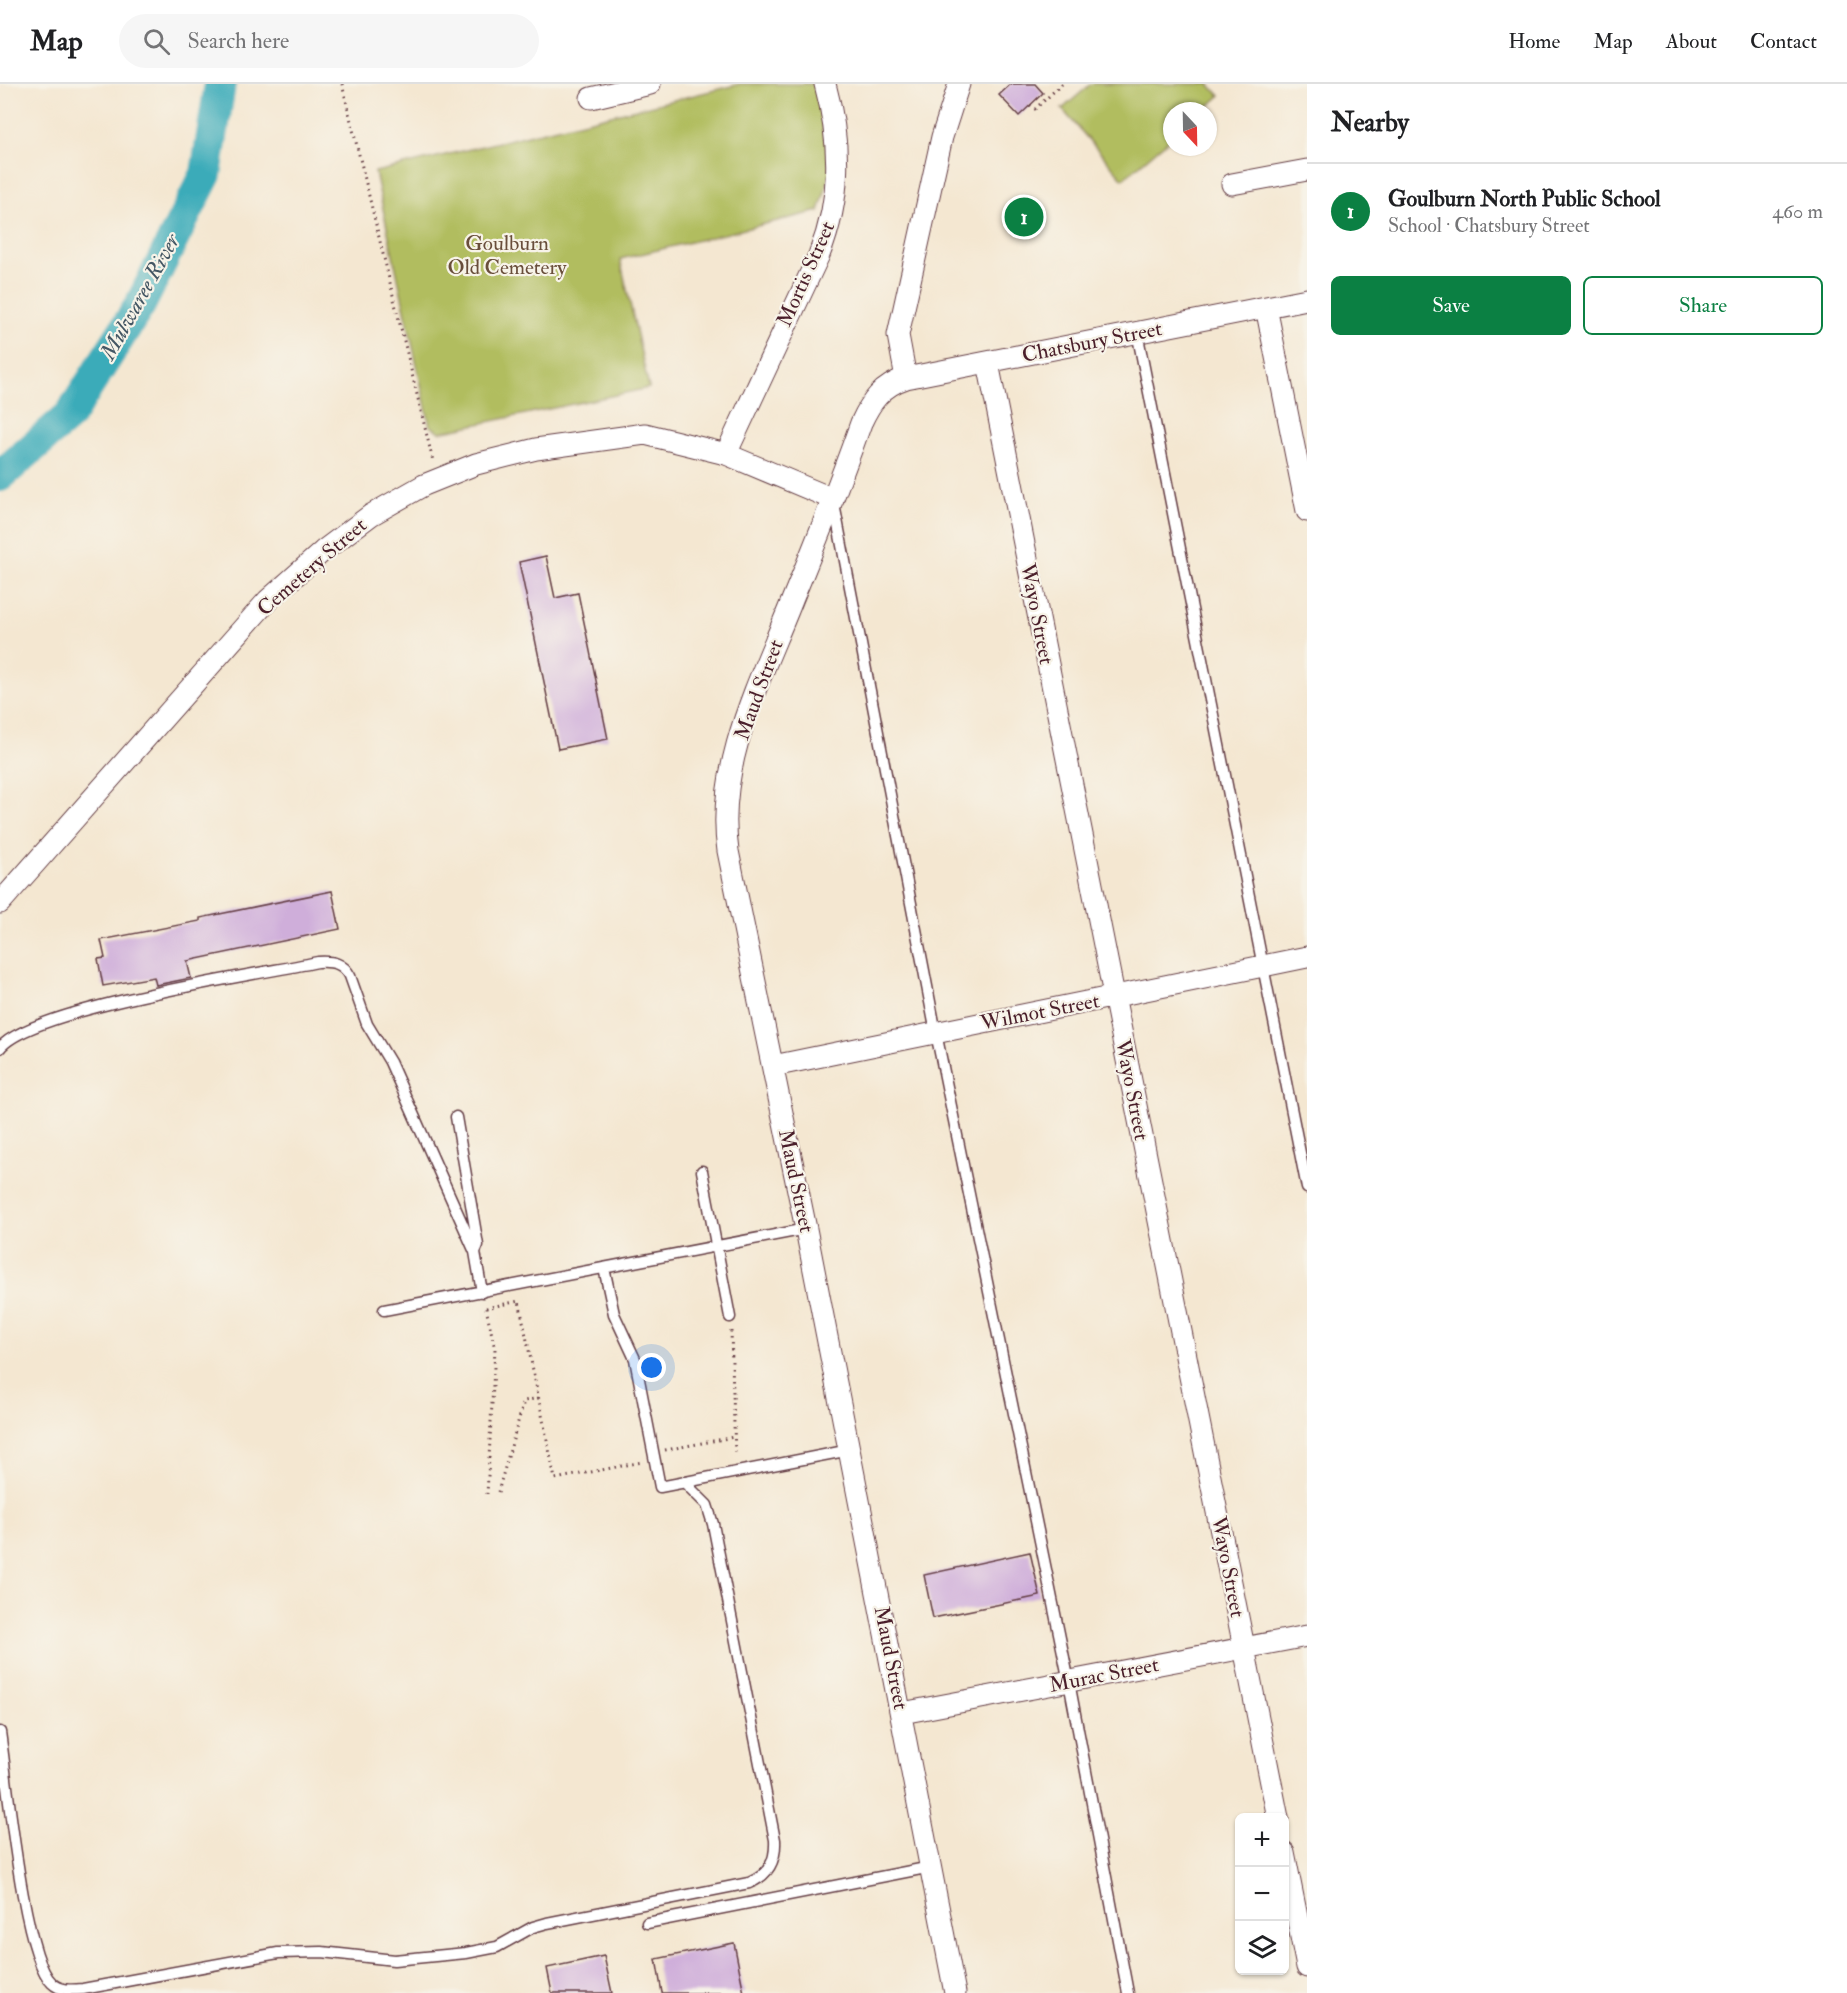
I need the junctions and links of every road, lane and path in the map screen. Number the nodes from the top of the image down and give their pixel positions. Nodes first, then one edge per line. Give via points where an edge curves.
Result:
1 (342, 84) edge
2 (650, 84) edge
3 (825, 84) edge
4 (959, 84) edge
5 (1062, 84) edge
6 (591, 98) dead end
7 (1030, 105) dead end
8 (1307, 170) edge
9 (1232, 184) dead end
10 (1307, 299) edge
11 (1266, 307) junction
12 (1137, 332) junction
13 (988, 363) junction
14 (906, 378) junction
15 (880, 392) joint
16 (726, 454) junction
17 (434, 465) dead end
18 (833, 499) junction
19 (1307, 511) edge
20 (0, 903) edge
21 (1307, 957) edge
22 (1262, 966) junction
23 (1113, 998) junction
24 (936, 1033) junction
25 (0, 1048) edge
26 (773, 1066) junction
27 (456, 1117) dead end
28 (702, 1171) dead end
29 (1307, 1188) edge
30 (806, 1229) junction
31 (717, 1246) junction
32 (475, 1252) junction
33 (604, 1268) junction
34 (482, 1292) junction
35 (384, 1310) dead end
36 (730, 1317) joint
37 (539, 1398) junction
38 (734, 1437) junction
39 (663, 1450) dead end
40 (850, 1450) junction
41 (735, 1455) dead end
42 (643, 1462) dead end
43 (684, 1482) junction
44 (498, 1492) dead end
45 (487, 1494) dead end
46 (1307, 1636) edge
47 (1245, 1649) junction
48 (1068, 1682) junction
49 (902, 1713) junction
50 (0, 1732) edge
51 (1277, 1813) edge
52 (931, 1867) junction
53 (1287, 1867) edge
54 (647, 1923) dead end
55 (1307, 1967) edge
56 (956, 1993) edge
57 (1128, 1993) edge

1 - 17 path
2 - 6 street
3 - 16 street, Mortis Street via 839,162 831,223
4 - 14 street via 942,137 898,334
5 - 7 path via 1035,110
8 - 9 street
10 - 11 street, Chatsbury Street
11 - 12 street, Chatsbury Street
11 - 19 street
12 - 13 street, Chatsbury Street
12 - 22 lane
13 - 14 street, Chatsbury Street
13 - 23 street, Wayo Street
14 - 15 street, Chatsbury Street
15 - 18 street, Maud Street via 866,412
16 - 18 street, Cemetery Street
16 - 20 street, Cemetery Street via 645,434 536,449 476,464 424,485 371,515 268,600
18 - 24 lane
18 - 26 street, Maud Street via 758,689 725,796 729,851
21 - 22 street, Wilmot Street
22 - 23 street, Wilmot Street
22 - 29 lane
23 - 24 street, Wilmot Street
23 - 47 street, Wayo Street
24 - 26 street, Wilmot Street
24 - 48 lane
25 - 32 lane via 19,1033 102,1005 318,962 335,962 350,976 367,1024 390,1062
26 - 30 street, Maud Street
27 - 32 lane via 478,1245
28 - 31 lane
30 - 31 lane
30 - 40 street, Maud Street
31 - 33 lane
31 - 36 lane
32 - 34 lane
33 - 34 lane
33 - 43 lane via 614,1314 635,1359 660,1487
34 - 35 lane
36 - 38 path
37 - 42 path via 555,1479
37 - 44 path via 524,1401
37 - 45 path via 519,1301 486,1308 495,1349
38 - 39 path
38 - 41 path
40 - 43 lane
40 - 49 street, Maud Street
43 - 50 lane via 707,1505 713,1524 775,1840 770,1866 761,1878 749,1883 539,1925 497,1947 466,1953 394,1960 322,1952 278,1953 83,1989 60,1988 49,1981 33,1939 14,1845
46 - 47 street, Murac Street
47 - 48 street, Murac Street
47 - 51 street, Wayo Street
48 - 49 street, Murac Street
48 - 57 lane
49 - 52 street, Maud Street
52 - 54 lane
52 - 56 street, Maud Street
53 - 55 street

